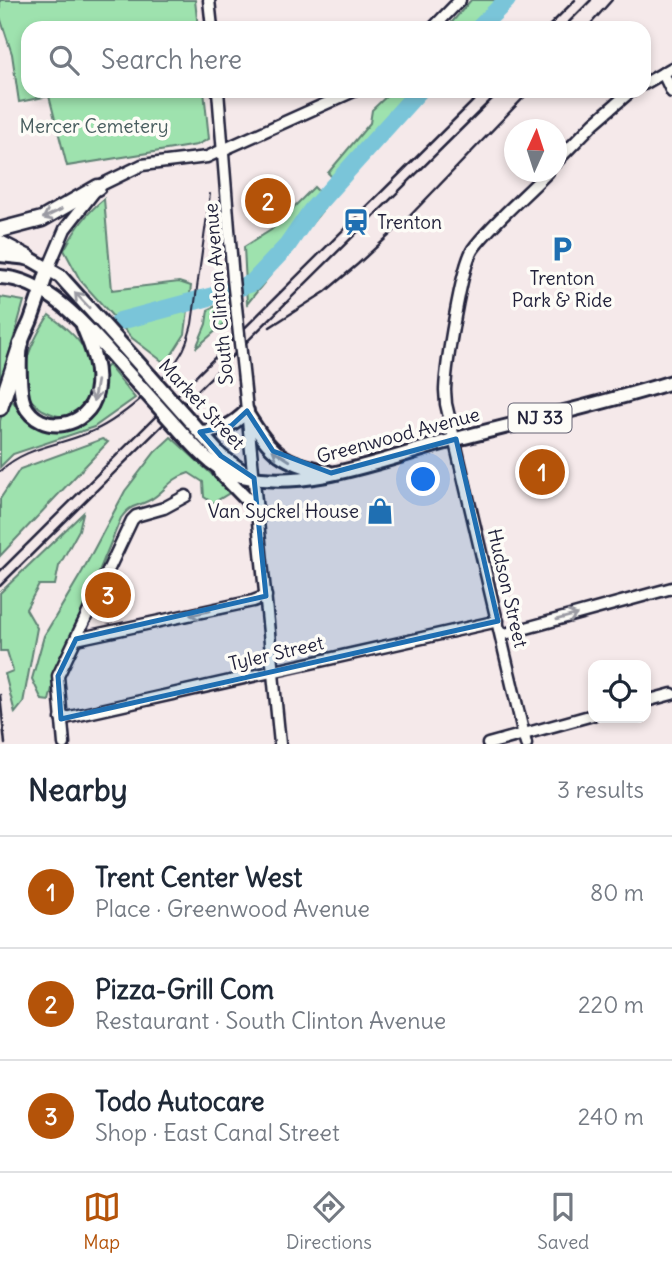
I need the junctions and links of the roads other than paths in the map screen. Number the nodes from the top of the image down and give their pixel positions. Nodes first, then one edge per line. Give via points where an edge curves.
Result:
1 (209, 0) edge
2 (460, 0) edge
3 (211, 21) edge
4 (439, 21) edge
5 (667, 70) edge
6 (651, 80) edge
7 (672, 92) edge
8 (219, 98) edge
9 (339, 98) edge
10 (623, 98) edge
11 (223, 151) junction
12 (567, 151) edge
13 (538, 182) edge
14 (98, 187) junction
15 (0, 230) edge
16 (0, 243) edge
17 (0, 255) edge
18 (29, 258) junction
19 (48, 269) junction
20 (0, 276) edge
21 (43, 289) junction
22 (83, 326) junction
23 (21, 344) junction
24 (672, 383) edge
25 (0, 408) edge
26 (247, 412) junction
27 (200, 432) junction
28 (456, 439) junction
29 (215, 466) junction
30 (331, 473) junction
31 (254, 478) junction
32 (186, 496) dead end
33 (257, 510) junction
34 (672, 588) edge
35 (266, 596) junction
36 (498, 621) junction
37 (501, 635) junction
38 (76, 639) junction
39 (273, 672) junction
40 (672, 694) edge
41 (651, 700) edge
42 (588, 717) edge
43 (61, 719) junction
44 (525, 739) edge
45 (64, 744) edge
46 (281, 744) edge
47 (488, 744) edge

1 - 3 street
2 - 4 street
5 - 6 street
5 - 7 street
8 - 11 street, South Clinton Avenue
9 - 11 street
10 - 12 street
11 - 14 street via 142,165
11 - 26 street, South Clinton Avenue, bridge
13 - 28 street, Hudson Street via 473,250 466,264 446,380 446,404
14 -> 15 highway via 42,219
14 - 19 street via 65,229
16 - 18 highway
17 - 18 main road, Market Street
18 - 19 main road, Market Street
19 - 21 main road
27 -> 19 main road, Market Street, bridge via 79,296
20 - 21 main road, Market Street / NJ 33
21 - 22 main road, Market Street / NJ 33
21 - 23 main road
22 -> 23 main road via 93,351 97,384 88,412 64,425 47,423 25,406 20,390
22 - 29 main road, Market Street / NJ 33, bridge
23 - 25 highway
24 - 28 main road, Greenwood Avenue / NJ 33
26 - 27 main road via 232,426
30 -> 26 main road via 284,459 269,446
26 - 31 street, South Clinton Avenue
27 - 31 main road, Market Street via 221,456
28 - 30 main road, Greenwood Avenue / NJ 33
28 - 36 street, Hudson Street
29 - 31 main road, Market Street / NJ 33
29 - 33 main road
30 - 31 main road, Greenwood Avenue / NJ 33 via 293,480
31 - 33 street, South Clinton Avenue
32 - 38 street via 134,518
33 - 35 street, South Clinton Avenue
37 -> 34 street
35 -> 38 street
35 - 39 street, South Clinton Avenue
36 - 37 street, Hudson Street
36 - 39 street, Tyler Street
37 - 44 street, Hudson Street
38 - 43 street via 58,676
39 - 43 street, Tyler Street
39 - 46 street, South Clinton Avenue
40 - 41 street
42 - 44 street
43 - 45 street
44 - 47 street

